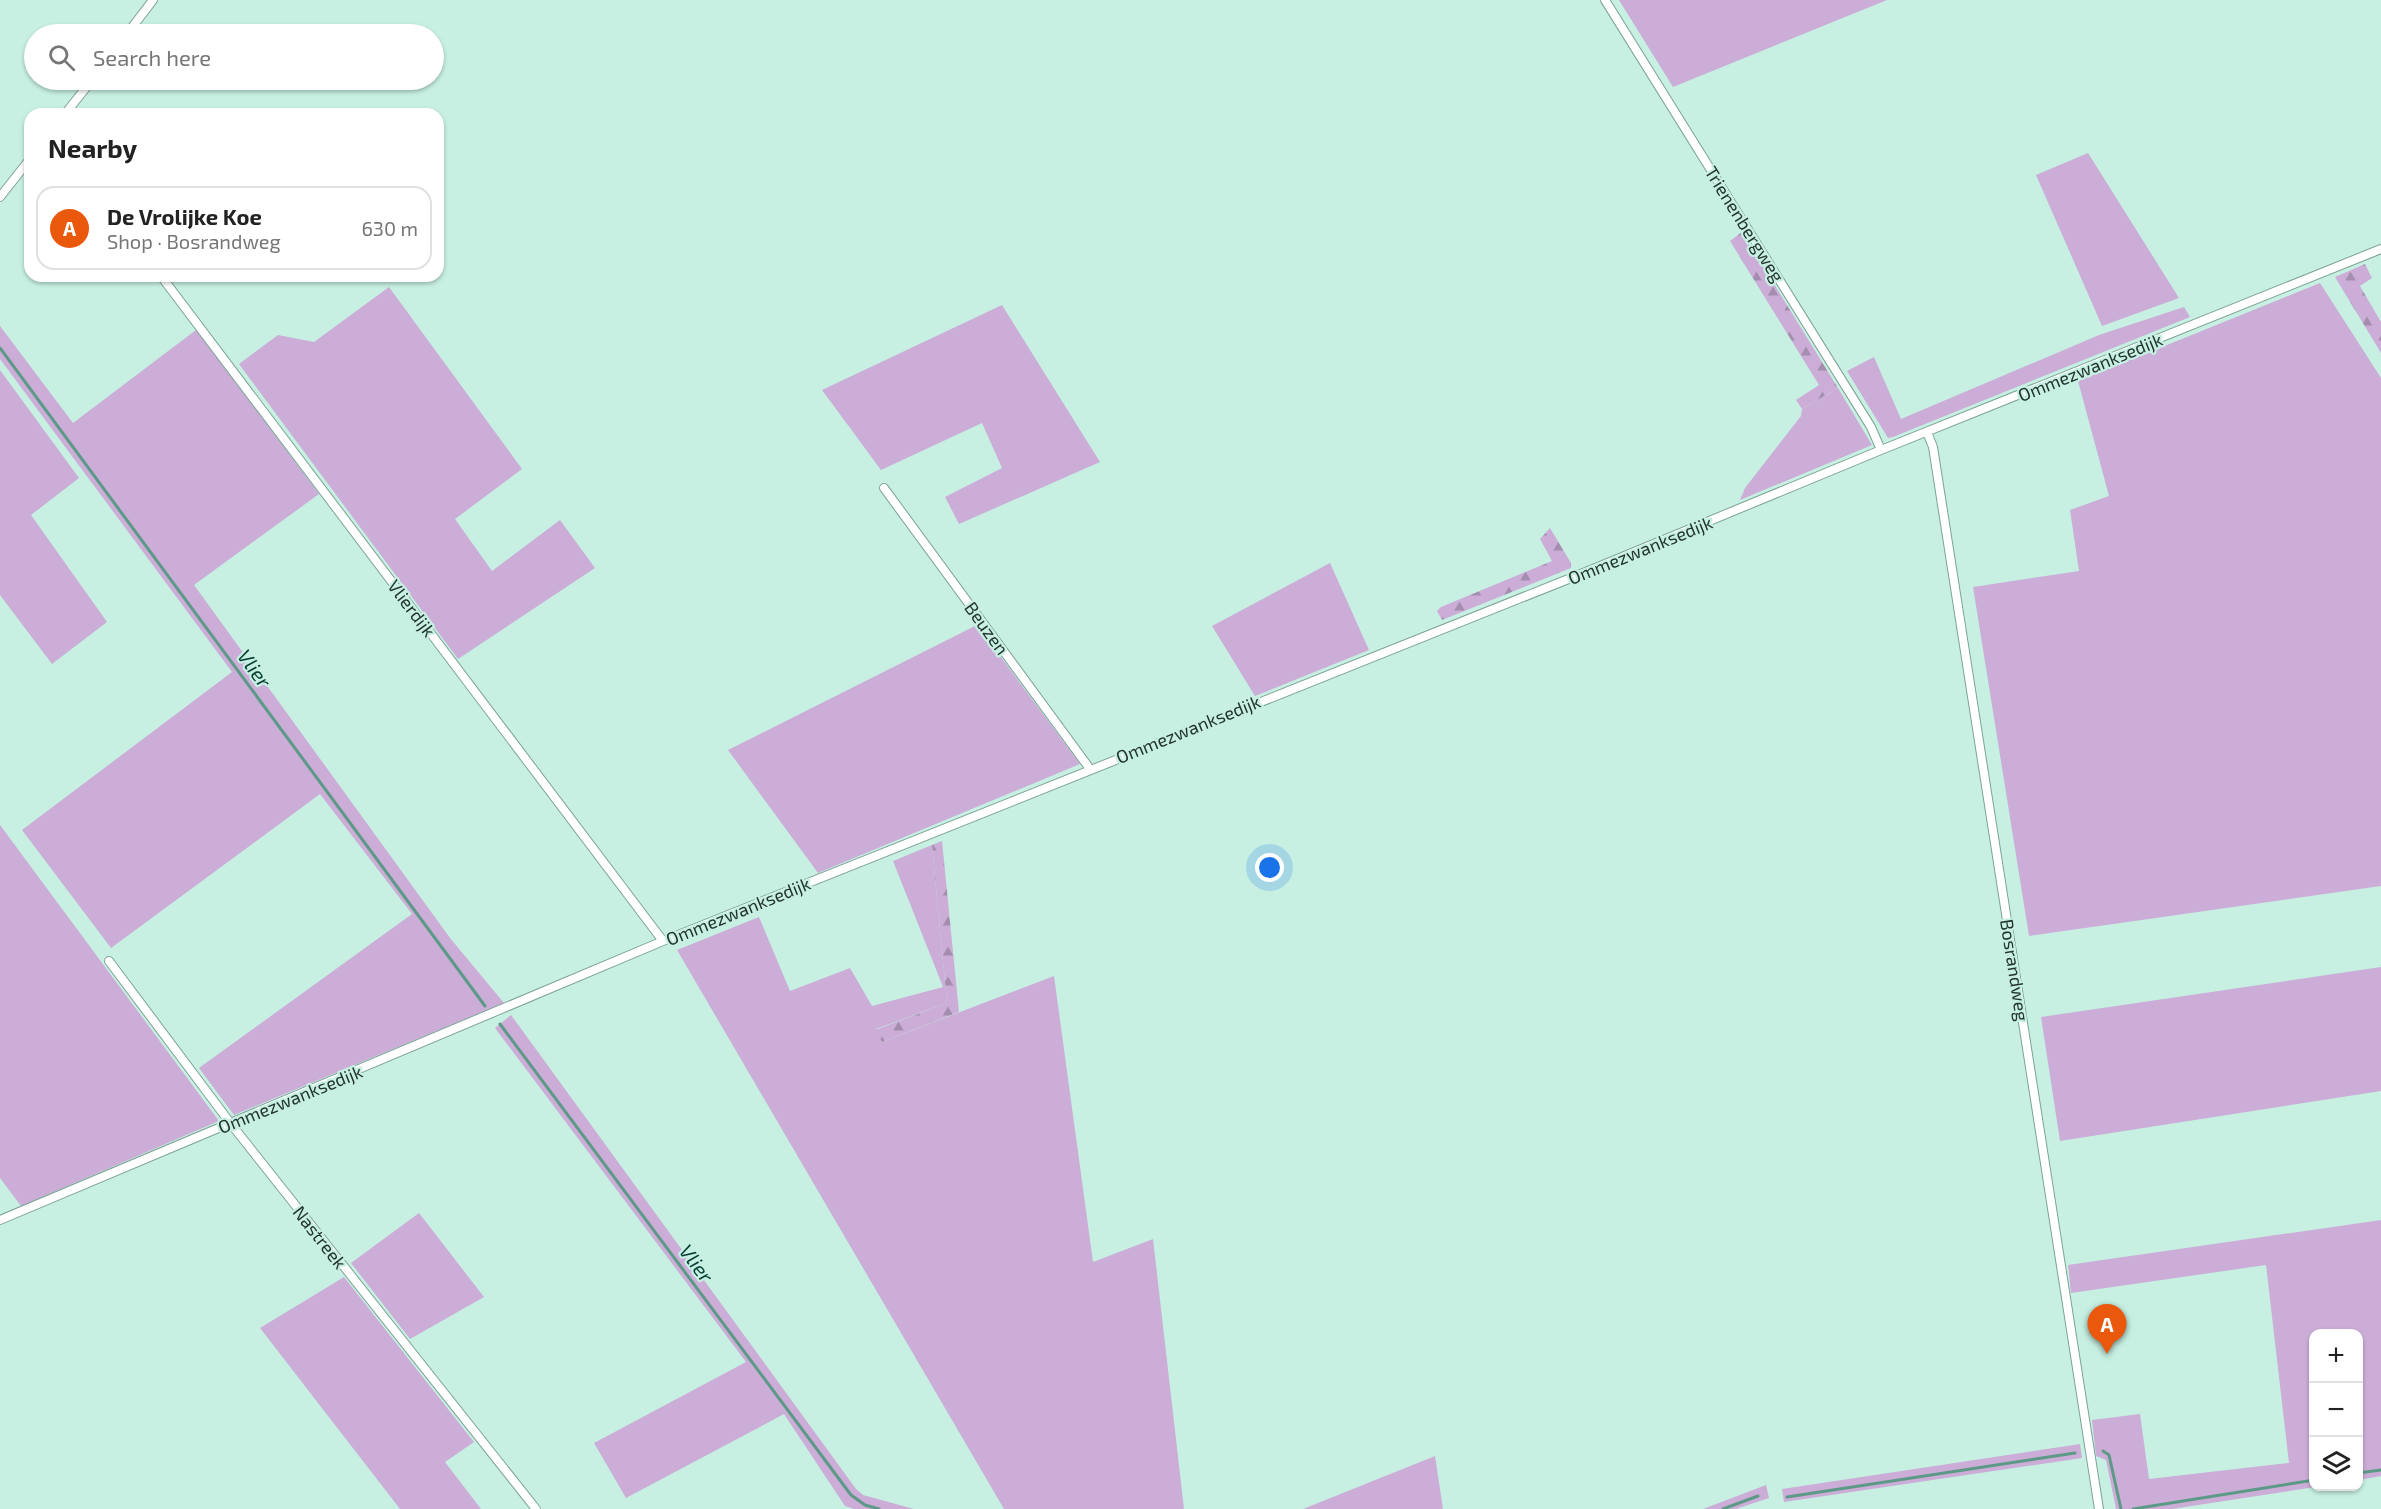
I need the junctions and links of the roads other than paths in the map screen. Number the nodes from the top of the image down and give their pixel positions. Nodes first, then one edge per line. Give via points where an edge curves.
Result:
1 (153, 0) edge
2 (1605, 0) edge
3 (135, 24) edge
4 (84, 90) edge
5 (70, 108) edge
6 (24, 167) edge
7 (0, 197) edge
8 (2381, 249) edge
9 (166, 282) edge
10 (1927, 432) junction
11 (1881, 450) junction
12 (884, 488) dead end
13 (1090, 769) junction
14 (663, 941) junction
15 (109, 961) dead end
16 (231, 1124) junction
17 (0, 1220) edge
18 (537, 1509) edge
19 (2098, 1509) edge

1 - 3 street
2 - 11 street, Trienenbergweg via 1871,427
4 - 5 street
6 - 7 street
8 - 10 street, Ommezwanksedijk
9 - 14 street, Vlierdijk
10 - 11 street, Ommezwanksedijk
10 - 19 street, Bosrandweg via 1935,459
11 - 13 street, Ommezwanksedijk
12 - 13 street, Beuzen
13 - 14 street, Ommezwanksedijk
14 - 16 street, Ommezwanksedijk
15 - 16 street, Nastreek
16 - 17 street, Ommezwanksedijk
16 - 18 street, Nastreek

